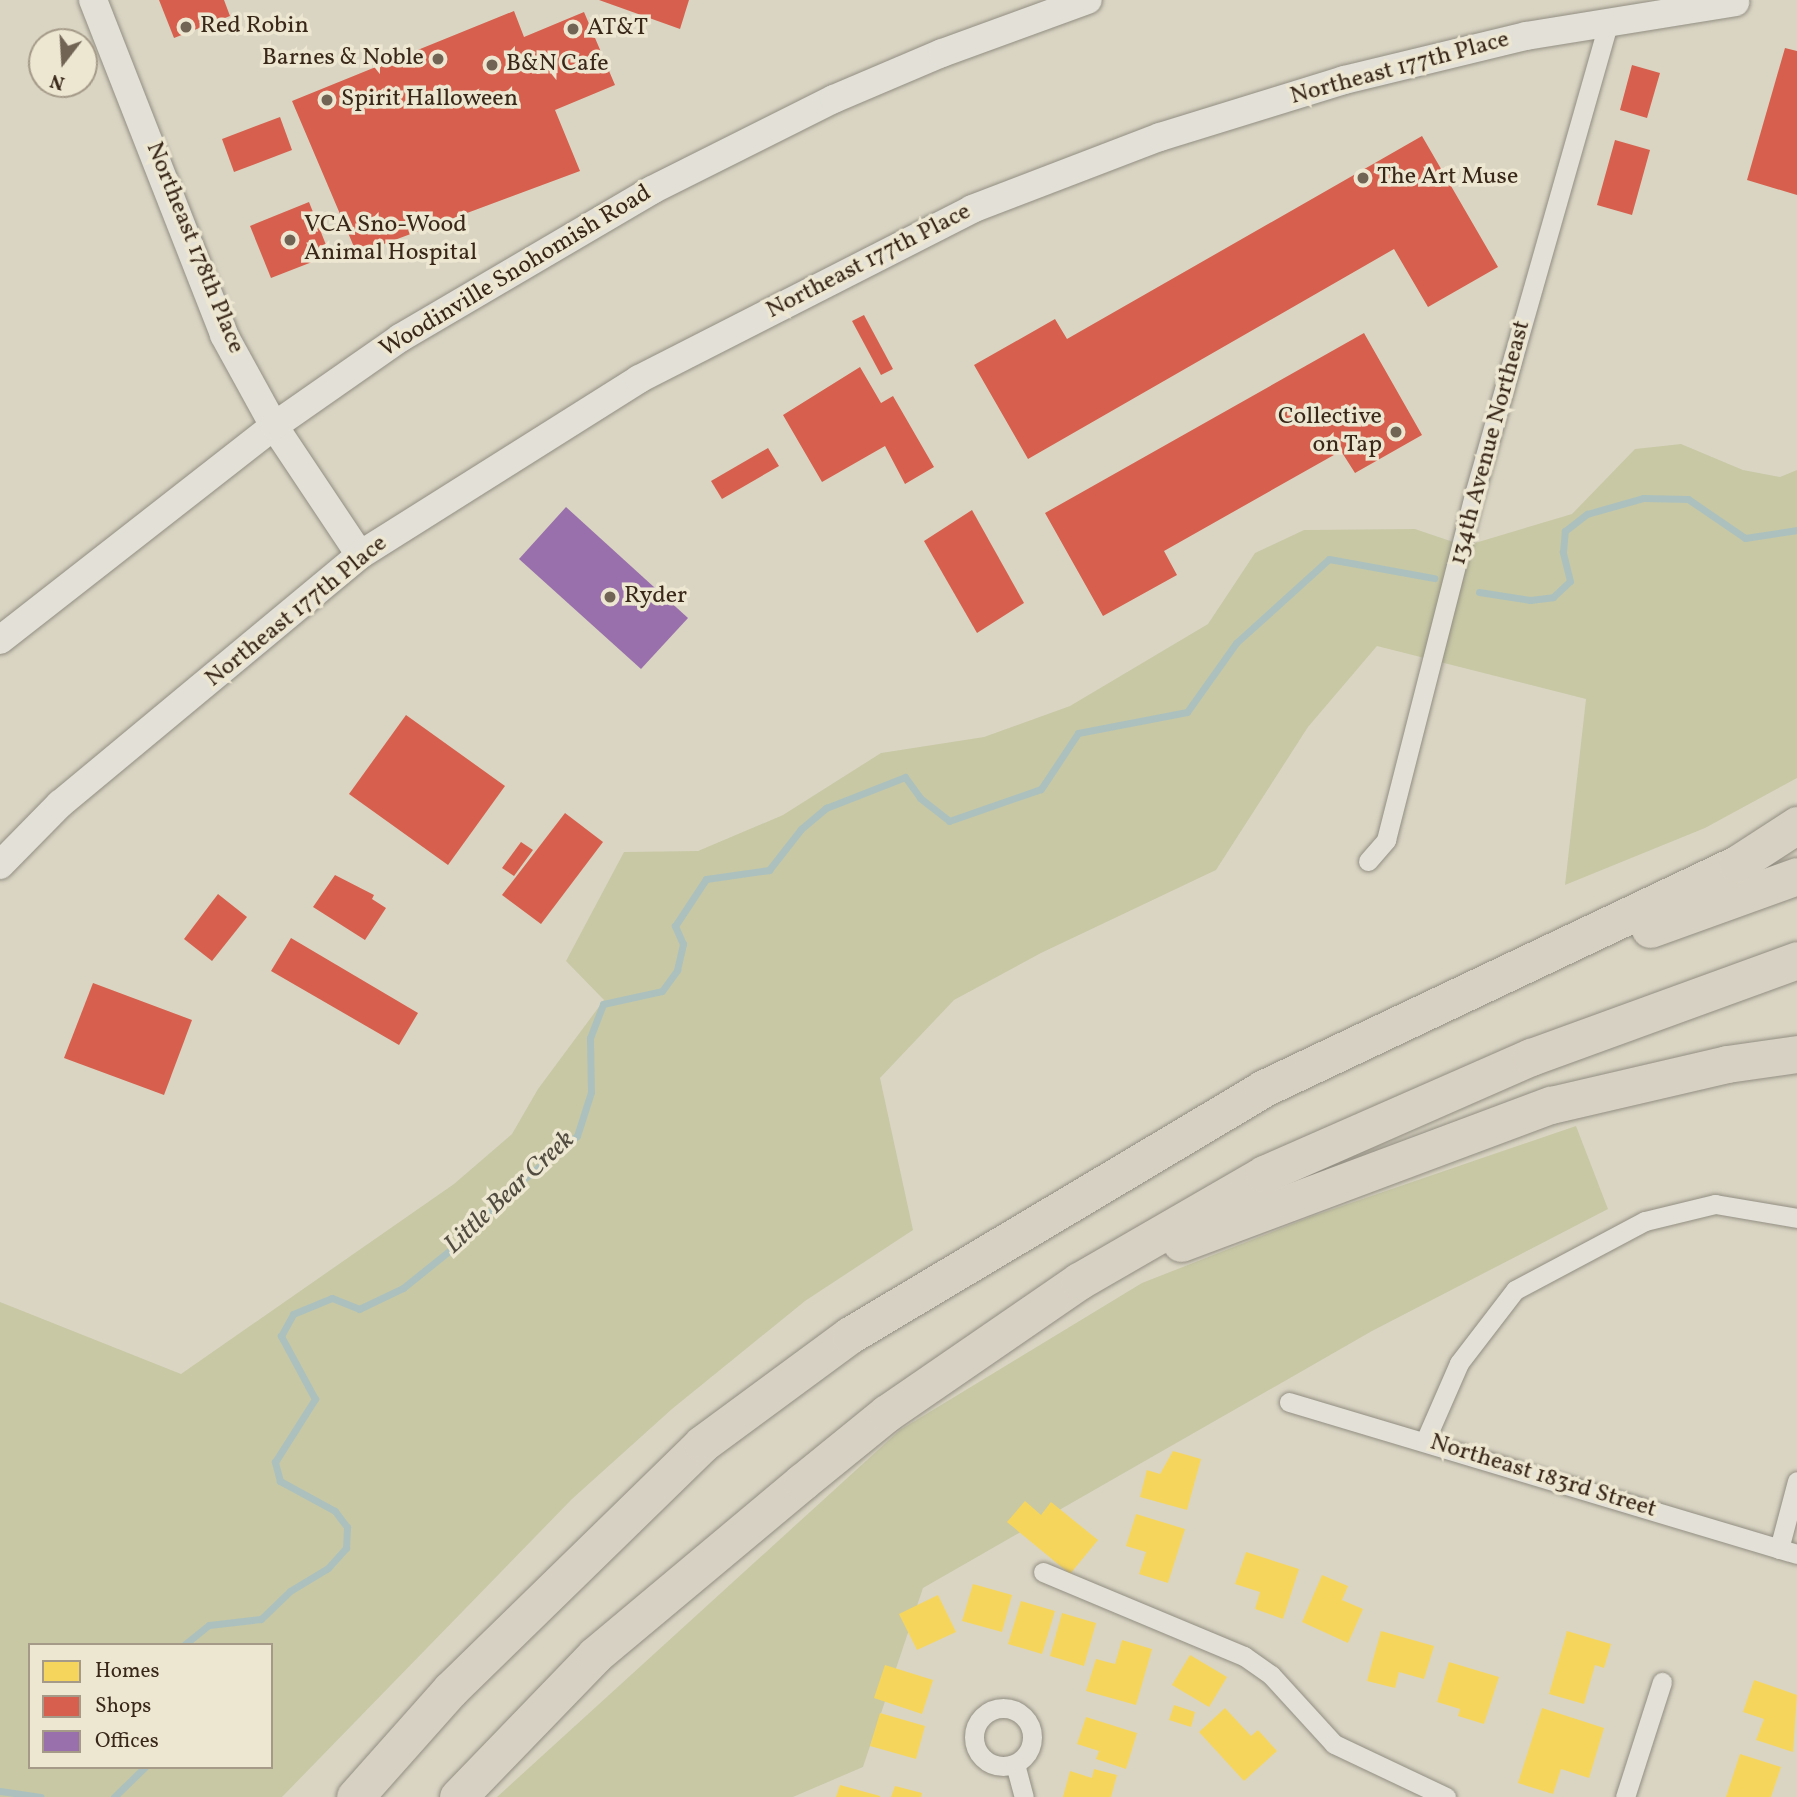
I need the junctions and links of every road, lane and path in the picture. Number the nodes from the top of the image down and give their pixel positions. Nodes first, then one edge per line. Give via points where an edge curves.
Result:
1 (93, 0) edge
2 (1088, 0) edge
3 (1735, 2) dead end
4 (1609, 21) junction
5 (274, 426) junction
6 (360, 555) junction
7 (0, 640) edge
8 (1797, 825) edge
9 (1368, 861) dead end
10 (0, 865) edge
11 (1797, 876) edge
12 (1797, 961) edge
13 (1462, 998) junction
14 (1797, 1054) edge
15 (1797, 1218) edge
16 (1079, 1281) junction
17 (1289, 1402) dead end
18 (1425, 1441) junction
19 (1797, 1481) edge
20 (1788, 1551) edge
21 (1043, 1573) dead end
22 (1662, 1682) dead end
23 (1015, 1764) dead end
24 (355, 1797) edge
25 (458, 1797) edge
26 (1024, 1797) edge
27 (1446, 1797) edge
28 (1625, 1797) edge

1 - 5 street, Northeast 178th Place via 224,335
2 - 5 street, Woodinville Snohomish Road via 942,53 834,99 652,190 400,338
3 - 4 street, Northeast 177th Place
4 - 6 street, Northeast 177th Place via 1344,80 1160,137 972,209 639,379
4 - 9 street, 134th Avenue Northeast via 1475,491 1465,546 1446,599 1386,839
5 - 6 street, Northeast 178th Place
5 - 7 street, Woodinville Snohomish Road
6 - 10 street, Northeast 177th Place via 60,804
8 - 13 highway via 1737,864
11 - 13 highway
12 - 16 highway via 1531,1057 1264,1174
13 - 24 highway via 1262,1089 839,1343 702,1444 450,1690
14 - 16 highway via 1727,1064 1551,1105
15 - 18 street via 1715,1205 1645,1222 1514,1290 1459,1363
16 - 25 highway via 887,1413 802,1482 595,1656
17 - 18 street, Northeast 183rd Street
18 - 20 street, Northeast 183rd Street
19 - 20 street
21 - 27 street via 1244,1657 1271,1675 1334,1744
22 - 28 street
23 - 26 street

